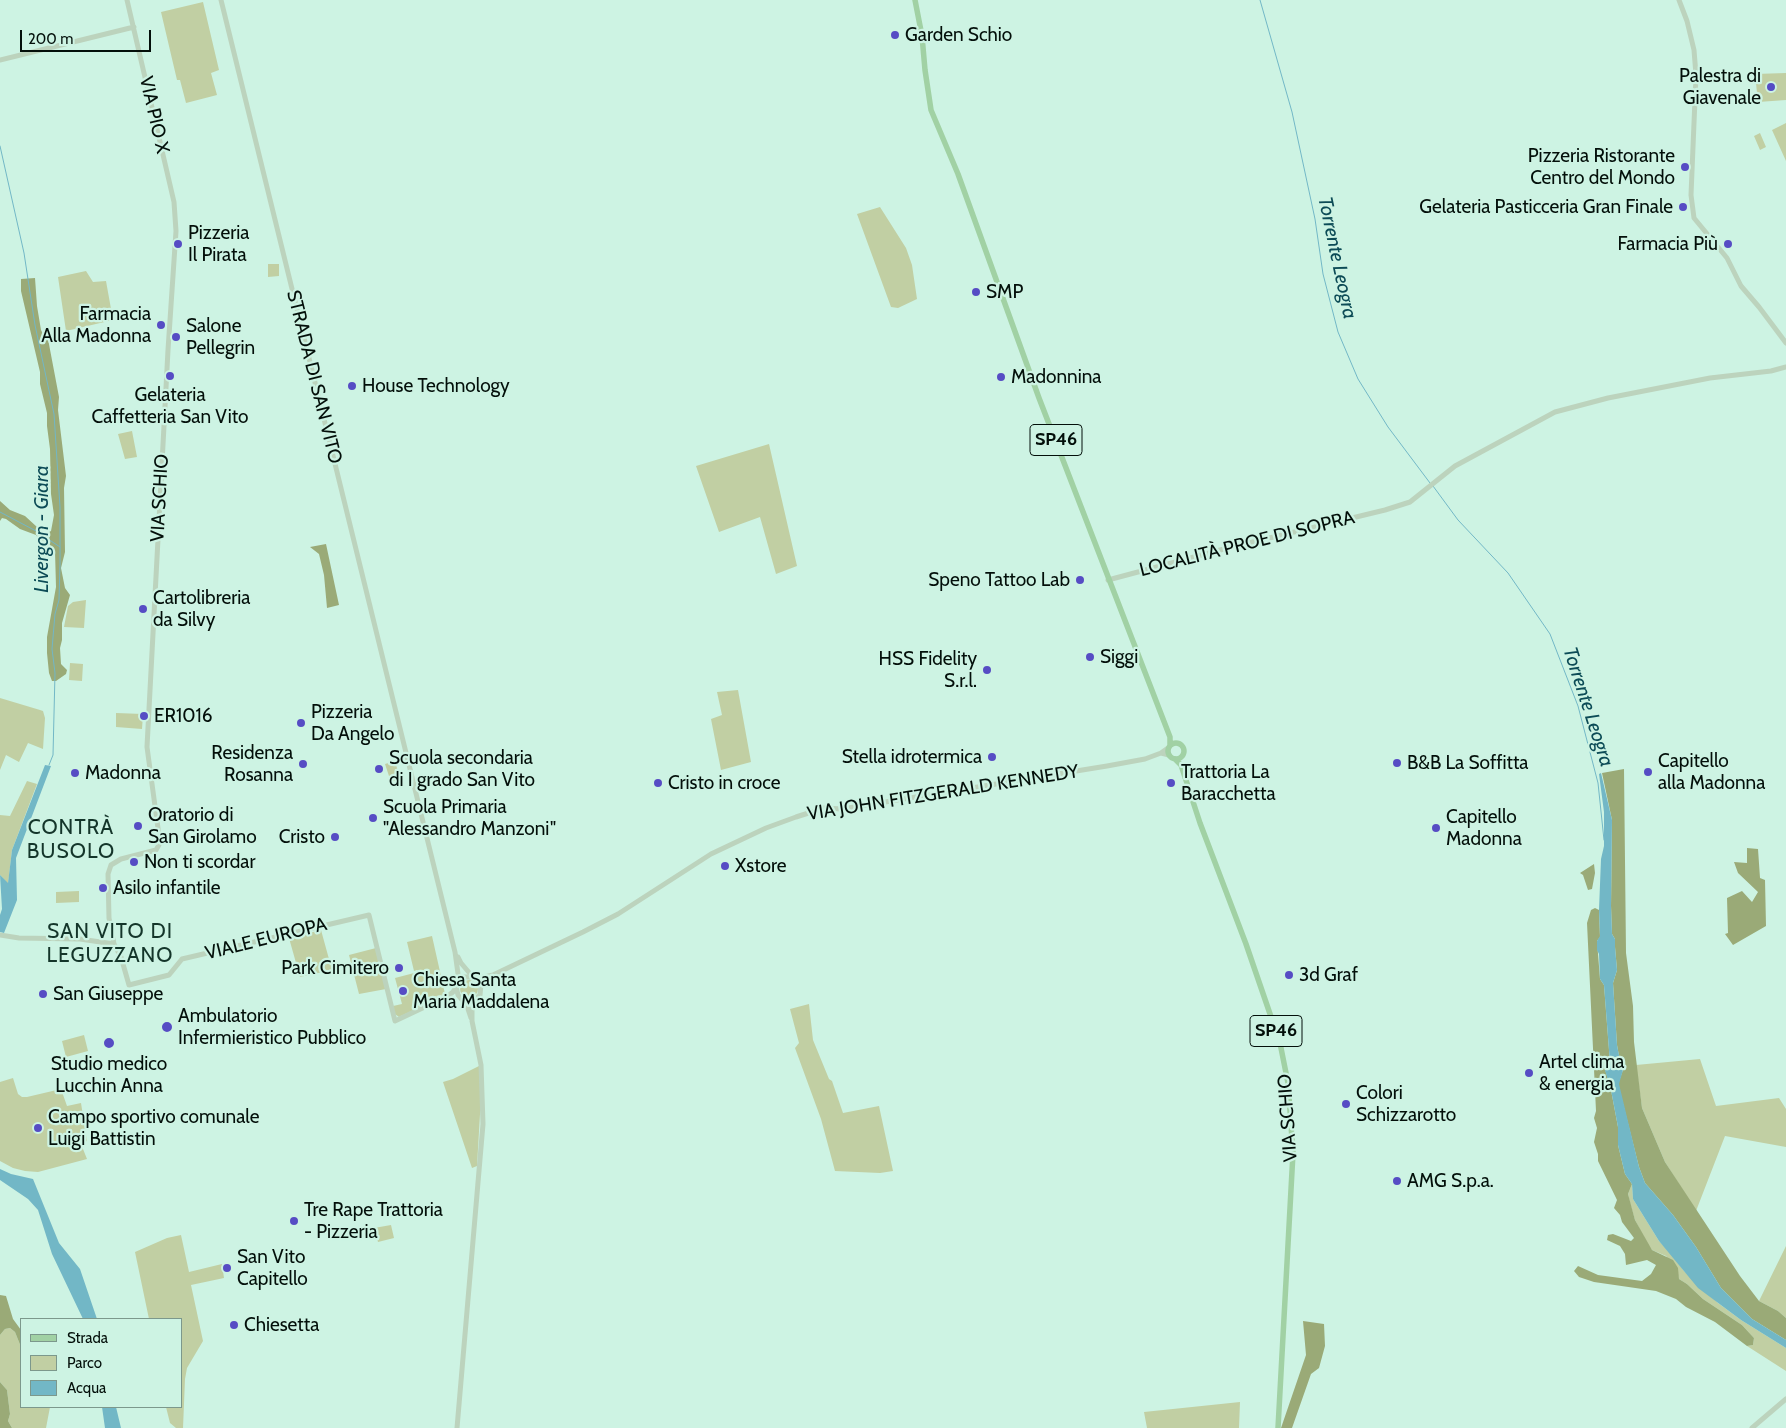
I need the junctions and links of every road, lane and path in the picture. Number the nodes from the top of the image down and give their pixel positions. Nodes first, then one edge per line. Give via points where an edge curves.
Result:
1 (127, 0) edge
2 (221, 0) edge
3 (915, 0) edge
4 (1679, 0) edge
5 (134, 27) junction
6 (0, 60) edge
7 (176, 231) joint
8 (1786, 342) edge
9 (1786, 367) edge
10 (1108, 580) junction
11 (1170, 737) junction
12 (1177, 742) junction
13 (1169, 749) junction
14 (1182, 756) junction
15 (1175, 759) junction
16 (1181, 765) junction
17 (0, 935) edge
18 (114, 945) junction
19 (456, 952) junction
20 (493, 975) junction
21 (473, 977) junction
22 (457, 983) junction
23 (481, 987) junction
24 (477, 998) junction
25 (462, 999) junction
26 (440, 1000) junction
27 (472, 1021) junction
28 (1786, 1399) edge
29 (457, 1428) edge
30 (1278, 1428) edge
31 (1752, 1428) edge

1 - 5 main road, VIA PIO X
2 - 19 main road, STRADA DI SAN VITO
3 - 10 main road, SP46 via 929,101
4 - 8 main road via 1694,50 1696,75 1691,195 1694,218 1727,258 1741,286
5 - 6 main road
5 - 7 main road, VIA PIO X via 174,202
7 - 18 main road, VIA SCHIO via 147,747 160,846 111,865 108,874 109,918
9 - 10 main road, LOCALITÀ PROE DI SOPRA via 1710,378 1555,412 1455,466 1410,502
10 - 11 main road, SP46
11 - 12 main road
11 - 13 main road, SP46
12 - 13 main road
12 - 14 main road, SP46 via 1184,748
13 - 15 main road, SP46
13 - 20 main road, VIA JOHN FITZGERALD KENNEDY via 1145,759 1101,768 842,809 824,808 796,817 732,843 618,914
14 - 15 main road
14 - 16 main road, VIA SCHIO / SP46
15 - 16 main road, VIA SCHIO / SP46
16 - 30 main road, VIA SCHIO / SP46 via 1280,1043 1288,1083 1293,1153
17 - 18 main road via 80,939
18 - 26 main road, VIALE EUROPA via 129,985 170,975 182,959 369,914 395,1021
19 - 21 main road
19 - 22 main road
20 - 21 main road, VIA JOHN FITZGERALD KENNEDY
20 - 23 main road, VIA JOHN FITZGERALD KENNEDY
21 - 22 main road via 464,976
21 - 23 main road
22 - 25 main road via 458,995
22 - 26 main road via 453,992
23 - 24 main road
24 - 25 main road
24 - 27 main road
25 - 26 main road
25 - 27 main road
27 - 29 main road via 481,1065 482,1149
28 - 31 main road

